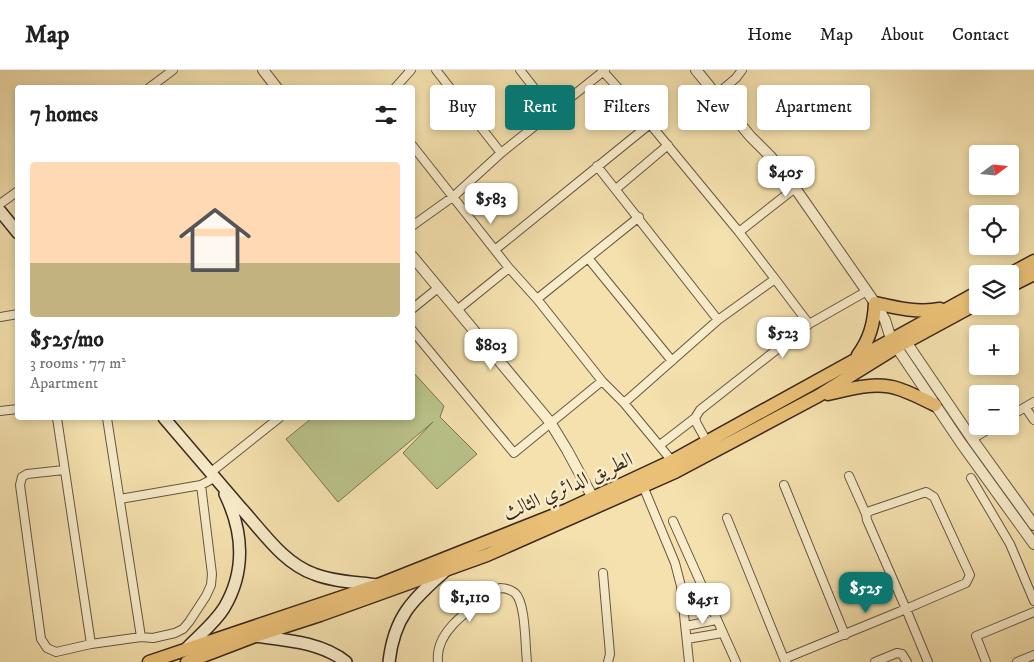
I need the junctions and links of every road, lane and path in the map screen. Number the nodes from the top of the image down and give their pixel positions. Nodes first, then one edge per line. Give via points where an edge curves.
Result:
1 (172, 70) edge
2 (263, 70) edge
3 (411, 70) edge
4 (436, 70) edge
5 (520, 70) edge
6 (604, 70) edge
7 (696, 70) edge
8 (742, 70) edge
9 (153, 85) edge
10 (275, 85) edge
11 (398, 85) edge
12 (532, 85) edge
13 (617, 85) edge
14 (709, 85) edge
15 (728, 85) edge
16 (575, 94) edge
17 (530, 130) edge
18 (642, 130) edge
19 (655, 130) edge
20 (745, 130) edge
21 (668, 145) junction
22 (415, 148) edge
23 (501, 153) junction
24 (597, 166) junction
25 (795, 188) junction
26 (616, 190) junction
27 (15, 192) edge
28 (454, 196) junction
29 (0, 204) edge
30 (2, 215) edge
31 (638, 217) junction
32 (415, 224) edge
33 (15, 230) edge
34 (739, 232) junction
35 (496, 249) junction
36 (588, 258) junction
37 (415, 260) edge
38 (1034, 261) edge
39 (509, 268) junction
40 (1019, 269) edge
41 (1034, 274) edge
42 (775, 278) junction
43 (1019, 282) edge
44 (438, 288) junction
45 (867, 291) junction
46 (969, 297) edge
47 (536, 299) junction
48 (875, 303) junction
49 (415, 307) edge
50 (948, 308) junction
51 (969, 308) edge
52 (457, 310) junction
53 (15, 314) edge
54 (0, 317) edge
55 (718, 320) junction
56 (809, 324) junction
57 (415, 334) edge
58 (899, 340) junction
59 (855, 359) junction
60 (672, 361) junction
61 (602, 381) junction
62 (818, 396) junction
63 (1034, 402) edge
64 (624, 403) junction
65 (935, 405) junction
66 (1025, 407) junction
67 (15, 410) edge
68 (1019, 411) edge
69 (0, 412) edge
70 (695, 418) junction
71 (57, 420) edge
72 (107, 420) edge
73 (166, 420) edge
74 (276, 420) edge
75 (1034, 420) edge
76 (550, 422) junction
77 (979, 435) edge
78 (972, 439) junction
79 (707, 442) junction
80 (660, 445) junction
81 (672, 461) junction
82 (64, 470) junction
83 (850, 476) dead end
84 (971, 478) dead end
85 (215, 479) junction
86 (784, 485) dead end
87 (201, 486) junction
88 (643, 486) junction
89 (593, 498) junction
90 (120, 499) junction
91 (866, 514) junction
92 (727, 518) dead end
93 (673, 522) dead end
94 (1034, 525) edge
95 (1034, 544) edge
96 (448, 568) junction
97 (603, 573) dead end
98 (378, 585) junction
99 (1034, 601) edge
100 (906, 610) junction
101 (1034, 612) edge
102 (716, 620) junction
103 (686, 626) junction
104 (722, 633) junction
105 (845, 634) junction
106 (255, 636) junction
107 (141, 637) junction
108 (688, 639) junction
109 (91, 644) junction
110 (1034, 655) edge
111 (186, 656) edge
112 (785, 660) edge
113 (149, 662) edge
114 (346, 662) edge
115 (389, 662) edge
116 (438, 662) edge
117 (527, 662) edge
118 (608, 662) edge
119 (689, 662) edge
120 (736, 662) edge
121 (875, 662) edge
122 (907, 662) edge
123 (928, 662) edge
124 (986, 662) edge
125 (1017, 662) edge

1 - 9 street
2 - 10 street
3 - 11 street
4 - 23 street
5 - 12 street
6 - 13 street
6 - 16 street
7 - 14 street
8 - 15 street
17 - 23 street
18 - 24 street
19 - 21 street
20 - 25 street
21 - 26 street
21 - 34 street
22 - 28 street
23 - 28 street
24 - 26 street
24 - 35 street
25 - 34 street
25 - 45 street
26 - 31 street
27 - 29 street
28 - 32 street
28 - 35 street
30 - 33 main road
31 - 36 street
31 - 55 street
34 - 42 street
35 - 39 street
36 - 47 street
36 - 60 street
37 - 44 street
38 - 40 highway
39 - 47 street
39 - 52 street
41 - 43 highway
42 - 55 street
42 - 56 street
44 - 49 street
44 - 52 street
45 - 48 street
45 - 56 street
46 - 50 highway, الطريق الدائري الثالث
47 - 61 street
48 - 50 highway via 910,311
48 - 58 street
48 - 59 highway via 872,330
50 - 58 highway, الطريق الدائري الثالث
51 - 58 highway, الطريق الدائري الثالث
52 - 76 street
53 - 54 street
55 - 60 street
56 - 70 street via 700,410
57 - 76 street via 514,452
58 - 59 highway, الطريق الدائري الثالث
58 - 62 highway, الطريق الدائري الثالث
58 - 65 street
58 - 78 street via 922,366
59 - 79 highway, الطريق الدائري الثالث
60 - 64 street
61 - 64 street
61 - 76 street
62 - 65 highway via 859,387 882,386 898,388
62 - 88 highway, الطريق الدائري الثالث
63 - 66 street
64 - 80 street
65 - 95 street
66 - 68 street
66 - 75 street
67 - 69 street
70 - 79 street
70 - 80 street
71 - 82 street
72 - 90 street
73 - 85 main road
74 - 85 street
76 - 89 street
77 - 78 street
78 - 94 street
79 - 81 highway, الطريق الدائري الثالث
80 - 81 street
81 - 89 highway, الطريق الدائري الثالث
82 - 109 street
82 - 109 street via 27,474 22,477 20,485 41,640 56,652
83 - 91 street
84 - 99 street via 1010,544
85 - 87 street
85 - 98 main road via 291,562 314,574
85 - 111 main road via 232,511 238,531 238,575 224,608
86 - 105 street
87 - 90 street
87 - 107 street via 211,585 183,629 153,638
88 - 96 highway, الطريق الدائري الثالث via 496,552
88 - 103 street via 675,563
89 - 98 highway, الطريق الدائري الثالث
90 - 107 street
91 - 100 street
91 - 100 street via 870,510 930,493 970,575 966,583
92 - 112 street
93 - 102 street
96 - 106 highway, الطريق الدائري الثالث
96 - 115 main road via 407,608 391,644
97 - 118 street
98 - 111 highway, الطريق الدائري الثالث
100 - 105 street
100 - 123 street
101 - 124 street via 976,636
102 - 103 street
102 - 104 street
103 - 108 street
104 - 108 street
104 - 120 street
105 - 112 street
106 - 111 highway, الطريق الدائري الثالث
106 - 114 main road via 308,644
107 - 109 street
108 - 119 street
110 - 125 street
111 - 113 highway, الطريق الدائري الثالث
116 - 117 street via 437,655 444,636 459,618 500,588 515,593 521,602
121 - 122 street via 897,653 902,654

